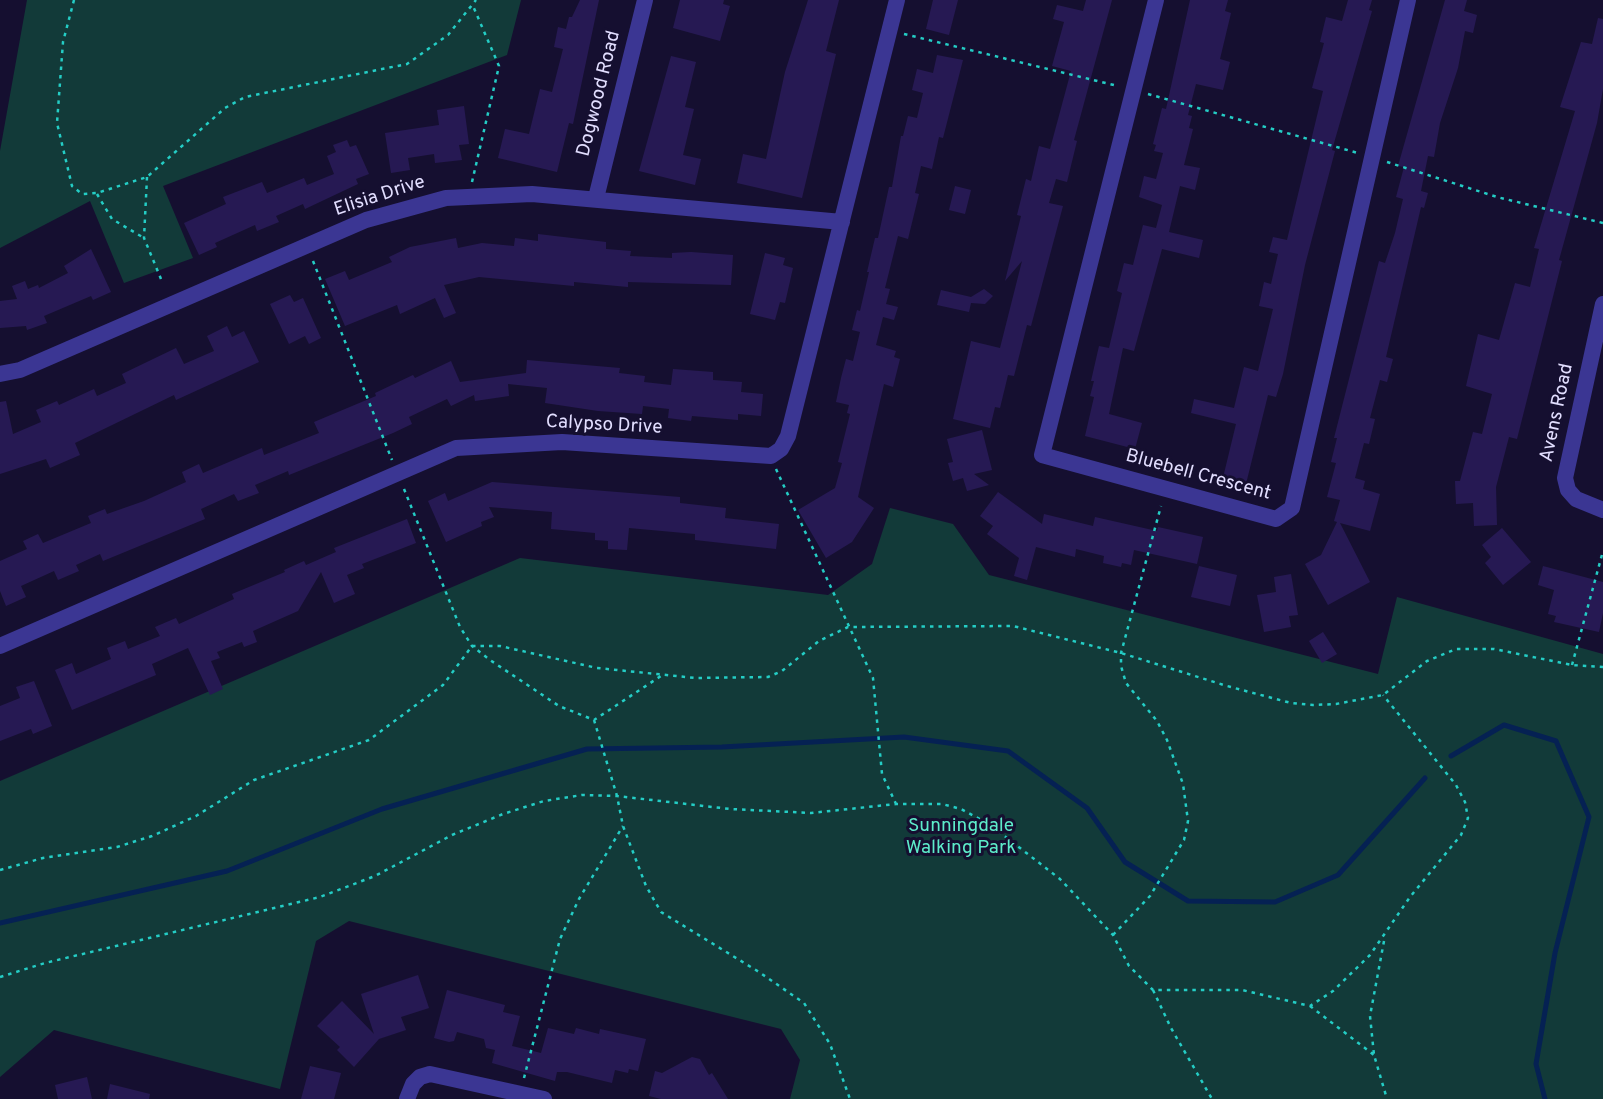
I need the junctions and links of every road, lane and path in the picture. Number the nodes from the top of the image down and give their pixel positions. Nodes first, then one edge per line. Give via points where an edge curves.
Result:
1 (74, 0) edge
2 (476, 0) edge
3 (645, 0) edge
4 (897, 0) edge
5 (1156, 0) edge
6 (1408, 0) edge
7 (473, 6) junction
8 (889, 30) junction
9 (1133, 90) junction
10 (1371, 157) junction
11 (147, 177) junction
12 (97, 193) junction
13 (469, 196) junction
14 (596, 198) junction
15 (842, 222) junction
16 (1603, 223) edge
17 (144, 238) junction
18 (307, 245) junction
19 (161, 279) dead end
20 (1603, 304) edge
21 (0, 374) edge
22 (771, 456) junction
23 (397, 473) junction
24 (1166, 489) junction
25 (1603, 510) edge
26 (1603, 551) edge
27 (848, 626) junction
28 (0, 646) edge
29 (472, 646) junction
30 (1121, 653) junction
31 (1572, 666) junction
32 (1603, 667) edge
33 (664, 674) junction
34 (1383, 695) junction
35 (594, 720) junction
36 (617, 796) junction
37 (896, 804) junction
38 (623, 826) junction
39 (0, 870) edge
40 (1113, 935) junction
41 (1385, 937) junction
42 (0, 977) edge
43 (1153, 990) junction
44 (1310, 1006) junction
45 (1374, 1055) junction
46 (520, 1093) junction
47 (407, 1099) edge
48 (544, 1099) edge
49 (850, 1099) edge
50 (1212, 1099) edge
51 (1387, 1099) edge

1 - 12 path via 63,42 57,123 72,186 82,194
2 - 7 path
3 - 14 street, Dogwood Road
4 - 8 street
5 - 9 street, Bluebell Crescent
6 - 10 street, Bluebell Crescent
7 - 11 path via 448,35 407,64 234,102
7 - 13 path via 499,66
8 - 9 path
8 - 15 street
9 - 10 path
9 - 24 street, Bluebell Crescent via 1042,455
10 - 16 path via 1497,197
10 - 24 street, Bluebell Crescent via 1292,508 1276,519
11 - 12 path
11 - 17 path
12 - 17 path via 113,219
13 - 14 street, Elisia Drive
13 - 18 street, Elisia Drive via 392,211
14 - 15 street, Elisia Drive
15 - 22 street via 788,436
17 - 19 path
18 - 21 street, Elisia Drive via 20,370
18 - 23 path
20 - 25 street, Avens Road via 1565,478 1576,499
22 - 23 street, Calypso Drive via 562,442 456,447
22 - 27 path
23 - 28 street, Calypso Drive
23 - 29 path
24 - 30 path
26 - 31 path
27 - 30 path via 1013,626
27 - 33 path via 768,677
27 - 37 path via 870,670 880,760
29 - 33 path via 500,646 597,668
29 - 35 path via 559,706
29 - 39 path via 443,685 369,740 264,776 190,819 135,842
30 - 34 path via 1291,703 1336,705
30 - 40 path via 1126,683 1157,721 1183,784 1188,821 1184,840 1150,896
31 - 32 path
31 - 34 path via 1494,649 1456,649 1427,661
33 - 35 path
34 - 41 path via 1456,785 1468,818 1461,835 1410,897
35 - 36 path
36 - 37 path via 811,813
36 - 38 path
36 - 42 path via 582,794 544,801 485,821 320,898 45,962
37 - 40 path via 942,804 975,815 1060,879
38 - 46 path via 560,939
38 - 49 path via 661,912 804,1003 830,1044
40 - 43 path via 1129,965
41 - 44 path via 1347,980
41 - 45 path via 1372,995
43 - 44 path via 1242,990
43 - 50 path
44 - 45 path
45 - 51 path
46 - 47 street via 430,1074 413,1084
46 - 48 street

